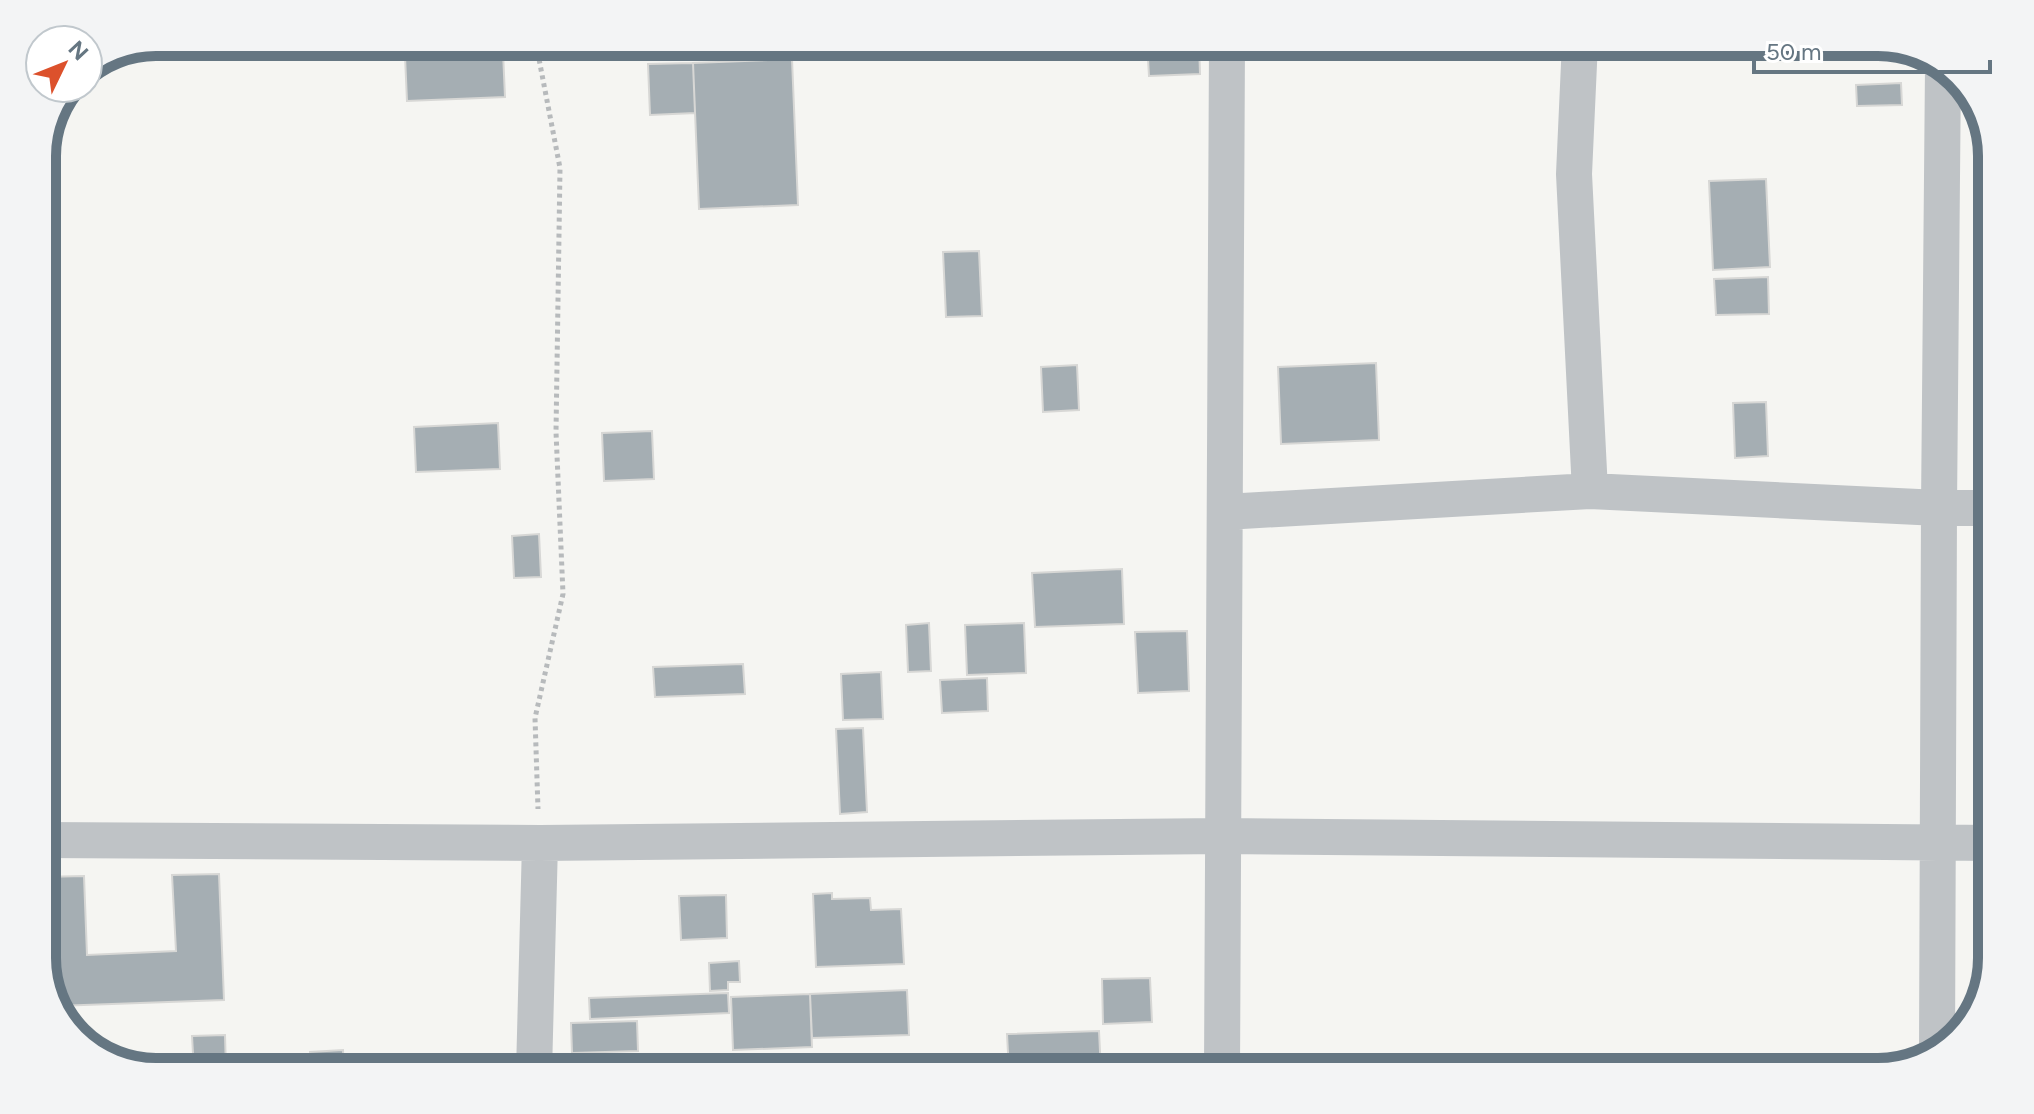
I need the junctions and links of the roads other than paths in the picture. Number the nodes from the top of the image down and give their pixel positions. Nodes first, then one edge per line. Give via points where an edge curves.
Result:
1 (1227, 56) edge
2 (1579, 56) edge
3 (1943, 80) edge
4 (1590, 491) junction
5 (1939, 508) junction
6 (1978, 508) edge
7 (1225, 512) junction
8 (1223, 836) junction
9 (56, 840) edge
10 (540, 843) junction
11 (1978, 843) edge
12 (1938, 844) junction
13 (1937, 1038) edge
14 (534, 1058) edge
15 (1222, 1058) edge

1 - 7 street
2 - 4 street via 1574,174
3 - 5 street
4 - 5 street
4 - 7 street
5 - 6 street
5 - 12 street
7 - 8 street
8 - 10 street
8 - 12 street
8 - 15 street
9 - 10 street
10 - 14 street
11 - 12 street
12 - 13 street

